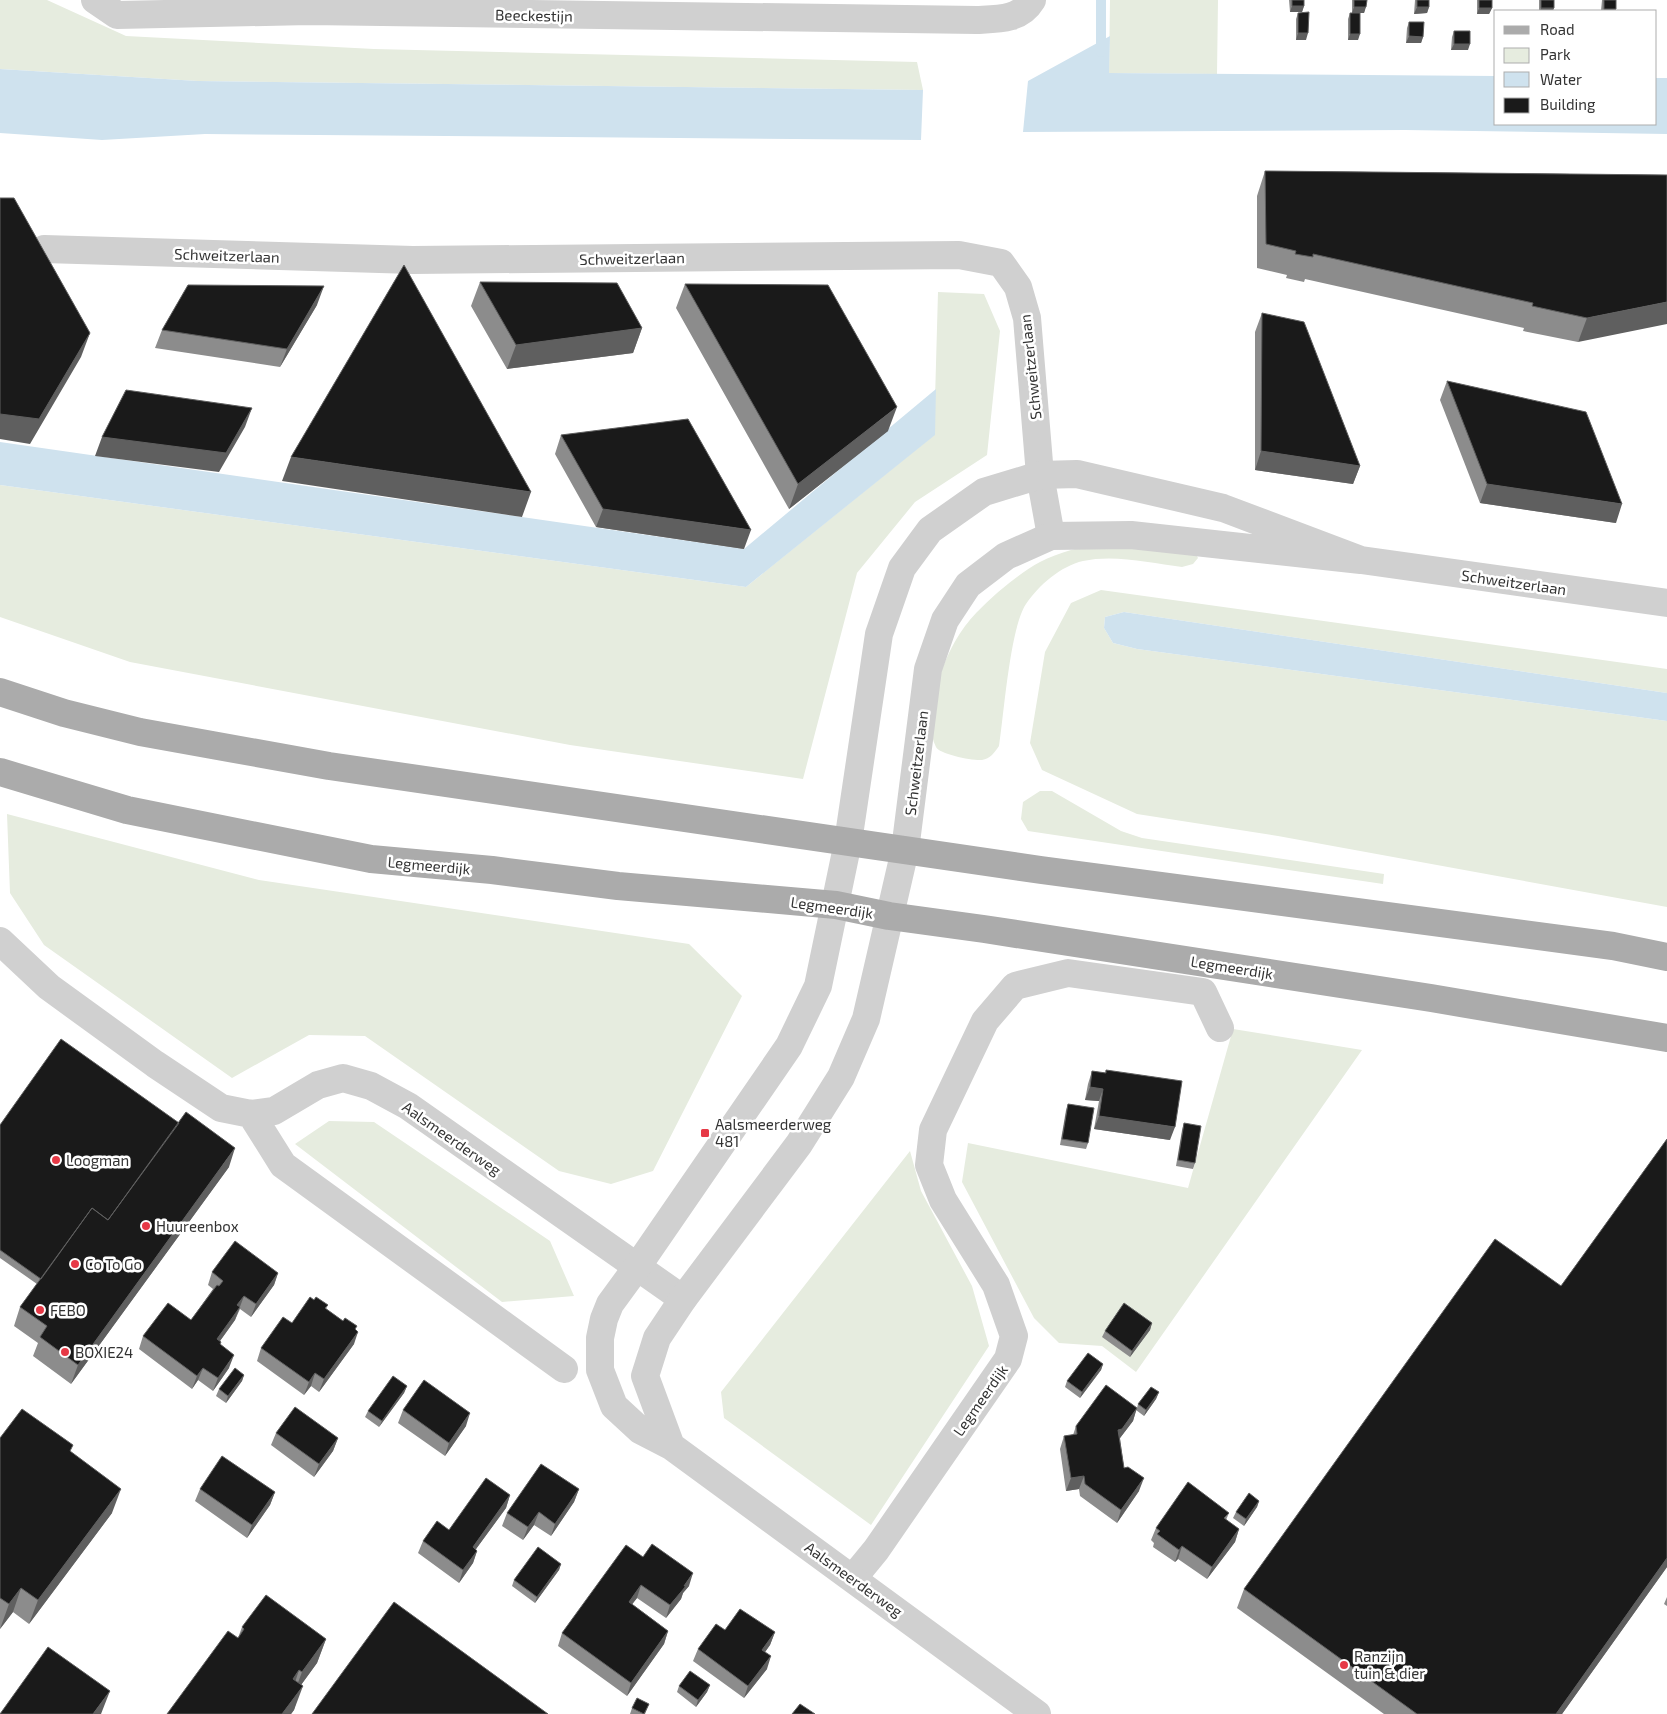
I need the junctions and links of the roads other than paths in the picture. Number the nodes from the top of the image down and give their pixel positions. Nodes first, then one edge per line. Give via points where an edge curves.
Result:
1 (95, 0) edge
2 (1032, 0) edge
3 (309, 6) edge
4 (44, 249) edge
5 (1040, 475) junction
6 (1051, 536) junction
7 (1361, 560) junction
8 (1667, 603) edge
9 (0, 692) edge
10 (0, 772) edge
11 (848, 842) junction
12 (905, 850) junction
13 (836, 905) junction
14 (889, 916) junction
15 (0, 941) edge
16 (1667, 957) edge
17 (1220, 1028) dead end
18 (1667, 1038) edge
19 (251, 1114) junction
20 (638, 1268) junction
21 (683, 1299) junction
22 (564, 1369) dead end
23 (671, 1446) junction
24 (853, 1578) junction
25 (1037, 1714) edge

1 - 3 street, Beeckestijn via 117,15
2 - 3 street, Beeckestijn via 1027,9 1008,18 977,20
4 - 5 street, Schweitzerlaan via 413,260 959,255 1000,264 1018,287 1027,318
5 - 6 street
5 - 7 street, Schweitzerlaan via 1077,474 1222,508
5 - 11 street, Schweitzerlaan via 984,492 930,530 902,568 879,634
6 - 7 street, Schweitzerlaan via 1132,535
6 - 12 street, Schweitzerlaan via 1006,556 968,585 945,620 928,669
7 - 8 street, Schweitzerlaan
9 - 11 main road via 64,713 140,732 319,764
10 - 13 main road, Legmeerdijk via 127,810 371,860
11 - 12 main road
11 - 13 street, Schweitzerlaan
12 - 14 street, Schweitzerlaan
12 - 16 main road via 1603,945
13 - 14 main road, Legmeerdijk
13 - 20 street, Aalsmeerderweg via 818,986 789,1046
14 - 18 main road, Legmeerdijk via 1431,998
14 - 21 street via 866,1019 841,1077 799,1144
15 - 19 street, Aalsmeerderweg via 49,988 155,1064 221,1108
17 - 24 street, Legmeerdijk via 1203,992 1068,973 1015,986 985,1021 933,1130 929,1165 942,1200 996,1285 1014,1336 1008,1360 876,1550
19 - 20 street, Aalsmeerderweg via 274,1111 318,1085 343,1078 371,1086 408,1106
19 - 22 street via 283,1165
20 - 21 street, Aalsmeerderweg
20 - 23 street, Aalsmeerderweg via 610,1304 604,1319 600,1338 600,1370 614,1406 640,1430
21 - 23 street via 657,1338 645,1376
23 - 24 street, Aalsmeerderweg
24 - 25 street, Aalsmeerderweg

